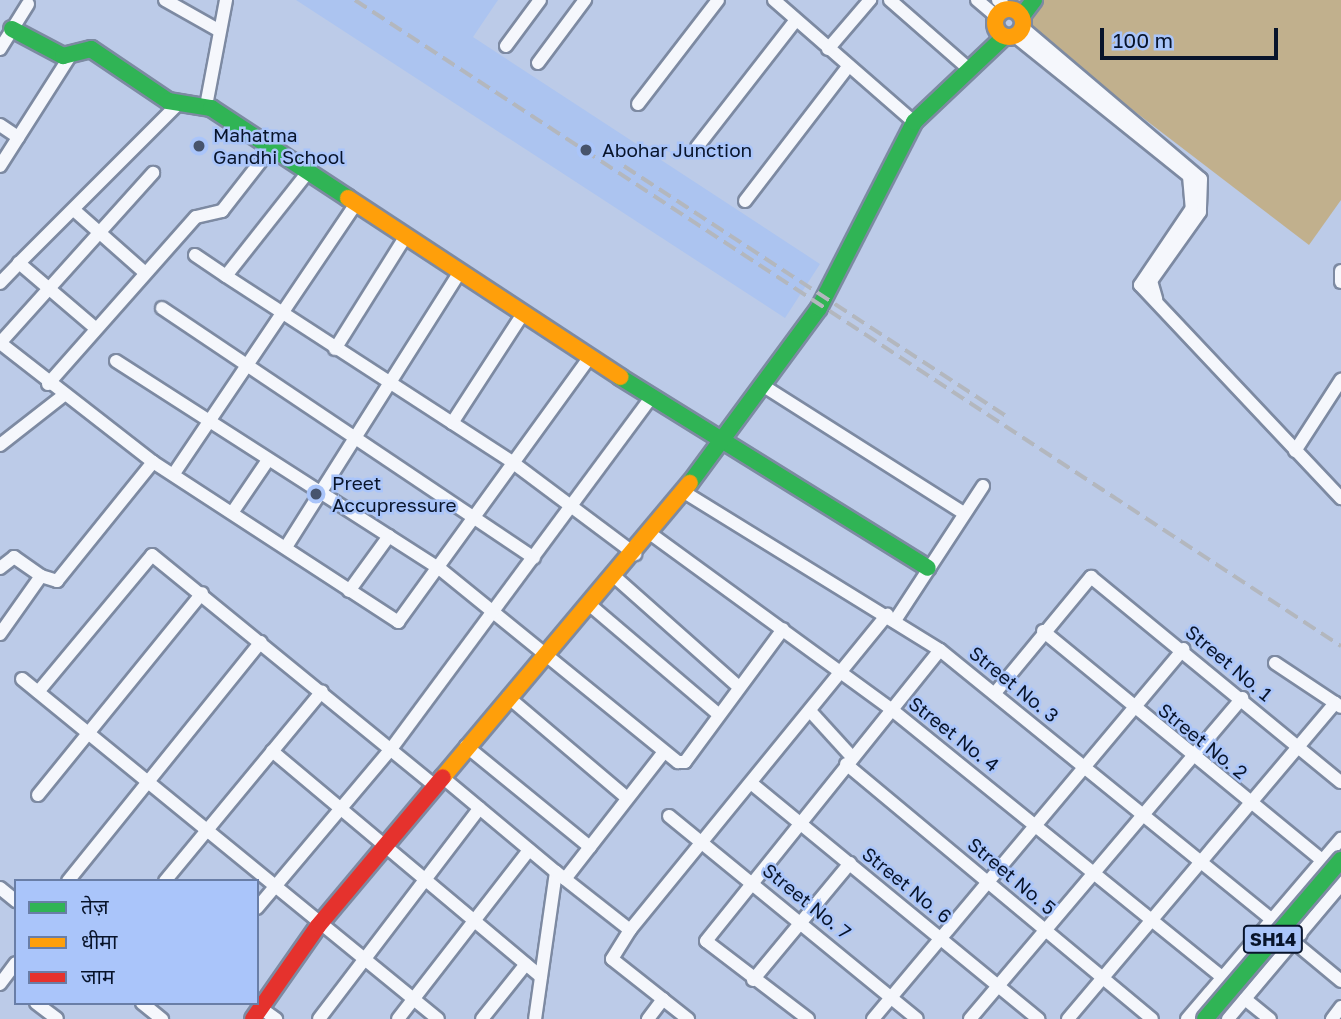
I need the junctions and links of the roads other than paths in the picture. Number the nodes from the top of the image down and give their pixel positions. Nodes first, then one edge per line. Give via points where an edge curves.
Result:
1 (165, 0) edge
2 (226, 0) edge
3 (540, 0) edge
4 (585, 0) edge
5 (718, 0) edge
6 (774, 0) edge
7 (870, 0) edge
8 (890, 0) edge
9 (978, 0) edge
10 (1034, 0) edge
11 (28, 4) dead end
12 (1010, 18) edge
13 (796, 20) junction
14 (12, 29) junction
15 (218, 30) junction
16 (506, 46) dead end
17 (0, 49) edge
18 (828, 49) junction
19 (70, 56) junction
20 (538, 64) dead end
21 (848, 67) junction
22 (966, 67) junction
23 (179, 103) junction
24 (638, 104) dead end
25 (206, 106) junction
26 (919, 116) junction
27 (0, 125) edge
28 (18, 137) junction
29 (272, 147) junction
30 (698, 147) dead end
31 (0, 166) edge
32 (308, 172) junction
33 (153, 173) dead end
34 (745, 201) dead end
35 (356, 204) junction
36 (74, 210) junction
37 (97, 232) junction
38 (406, 236) junction
39 (195, 255) dead end
40 (19, 263) junction
41 (1341, 271) edge
42 (144, 272) junction
43 (460, 272) junction
44 (226, 276) junction
45 (1341, 282) edge
46 (0, 283) edge
47 (47, 288) junction
48 (162, 308) dead end
49 (524, 312) junction
50 (283, 313) junction
51 (94, 327) junction
52 (0, 343) edge
53 (335, 349) junction
54 (590, 357) junction
55 (116, 361) dead end
56 (248, 367) junction
57 (1341, 380) edge
58 (48, 384) junction
59 (392, 384) junction
60 (762, 385) junction
61 (64, 395) junction
62 (651, 398) junction
63 (210, 423) junction
64 (452, 423) junction
65 (357, 440) junction
66 (722, 442) junction
67 (0, 445) edge
68 (1295, 451) junction
69 (268, 460) junction
70 (153, 462) junction
71 (512, 462) junction
72 (175, 472) junction
73 (983, 486) dead end
74 (684, 492) junction
75 (322, 494) junction
76 (1341, 498) edge
77 (573, 507) junction
78 (234, 510) junction
79 (964, 513) junction
80 (474, 515) junction
81 (652, 534) junction
82 (389, 536) junction
83 (286, 547) junction
84 (635, 554) junction
85 (534, 558) junction
86 (0, 568) edge
87 (439, 568) junction
88 (928, 568) junction
89 (41, 576) junction
90 (615, 577) junction
91 (349, 591) junction
92 (202, 593) junction
93 (590, 606) junction
94 (497, 610) junction
95 (892, 617) junction
96 (783, 629) junction
97 (1043, 631) junction
98 (0, 634) edge
99 (261, 642) junction
100 (1183, 649) junction
101 (940, 650) junction
102 (548, 652) junction
103 (1275, 663) dead end
104 (842, 671) junction
105 (22, 678) dead end
106 (739, 687) junction
107 (322, 691) junction
108 (38, 692) junction
109 (995, 692) junction
110 (508, 697) junction
111 (1242, 698) junction
112 (1338, 705) edge
113 (1133, 708) junction
114 (891, 709) junction
115 (810, 711) junction
116 (718, 713) junction
117 (87, 733) junction
118 (466, 746) junction
119 (1298, 746) junction
120 (391, 749) junction
121 (272, 751) junction
122 (664, 752) junction
123 (1193, 757) junction
124 (849, 760) junction
125 (1085, 765) junction
126 (438, 781) junction
127 (146, 782) junction
128 (1341, 782) edge
129 (751, 783) junction
130 (38, 795) dead end
131 (627, 799) junction
132 (1251, 805) junction
133 (341, 807) junction
134 (480, 808) junction
135 (1144, 814) junction
136 (669, 816) dead end
137 (801, 824) junction
138 (1037, 824) junction
139 (205, 832) junction
140 (1341, 839) edge
141 (702, 842) junction
142 (386, 844) junction
143 (590, 847) junction
144 (529, 850) junction
145 (1341, 860) edge
146 (1202, 862) junction
147 (850, 863) junction
148 (1321, 864) junction
149 (1095, 872) junction
150 (560, 876) junction
151 (1341, 876) edge
152 (427, 878) junction
153 (70, 879) edge
154 (167, 879) edge
155 (988, 881) junction
156 (753, 882) junction
157 (1341, 886) edge
158 (0, 888) edge
159 (273, 889) junction
160 (14, 899) edge
161 (259, 906) edge
162 (1152, 919) junction
163 (475, 920) junction
164 (1272, 920) junction
165 (803, 921) junction
166 (318, 926) junction
167 (1046, 929) junction
168 (630, 930) junction
169 (940, 937) junction
170 (1297, 938) junction
171 (362, 959) junction
172 (526, 964) junction
173 (14, 965) edge
174 (541, 977) junction
175 (1102, 977) junction
176 (1222, 977) junction
177 (1, 979) edge
178 (753, 980) junction
179 (1341, 981) edge
180 (999, 985) junction
181 (891, 998) junction
182 (413, 999) junction
183 (663, 999) junction
184 (1245, 999) junction
185 (39, 1005) edge
186 (144, 1005) edge
187 (1341, 1007) edge
188 (256, 1013) edge
189 (57, 1019) edge
190 (162, 1019) edge
191 (276, 1019) edge
192 (319, 1019) edge
193 (398, 1019) edge
194 (438, 1019) edge
195 (482, 1019) edge
196 (534, 1019) edge
197 (648, 1019) edge
198 (688, 1019) edge
199 (808, 1019) edge
200 (873, 1019) edge
201 (917, 1019) edge
202 (970, 1019) edge
203 (1038, 1019) edge
204 (1068, 1019) edge
205 (1152, 1019) edge
206 (1187, 1019) edge
207 (1205, 1019) edge
208 (1228, 1019) edge
209 (1270, 1019) edge
210 (1332, 1019) edge

1 - 15 street
2 - 15 street
3 - 16 street
4 - 20 street
5 - 24 street
6 - 13 street
7 - 18 street
8 - 22 street
9 - 12 street
10 - 12 main road
11 - 14 street
12 - 22 main road
12 - 68 street via 1195,170 1204,194 1153,275 1157,302
13 - 18 street
13 - 30 street
14 - 17 street
14 - 19 main road
15 - 25 street
18 - 21 street
19 - 23 main road via 96,51
19 - 28 street
21 - 26 street
21 - 34 street
22 - 26 main road via 928,98
23 - 25 main road
23 - 36 street
25 - 29 main road
26 - 60 main road via 819,308
27 - 28 street
28 - 31 street
29 - 32 main road
29 - 42 street via 222,211 196,217
32 - 35 main road
32 - 44 street
33 - 37 street
35 - 38 main road
35 - 50 street
36 - 37 street
36 - 40 street
37 - 42 street
37 - 47 street
38 - 43 main road
38 - 53 street
39 - 44 street
40 - 46 street
40 - 47 street
41 - 45 street
42 - 51 street
43 - 49 main road
43 - 59 street
44 - 50 street
47 - 51 street
47 - 52 street
48 - 56 street
49 - 54 main road
49 - 64 street
50 - 53 street
50 - 56 street
51 - 58 street
52 - 58 street
53 - 59 street
54 - 62 main road
54 - 71 street
55 - 63 street
56 - 63 street
56 - 65 street
57 - 68 street
58 - 61 street
59 - 64 street
59 - 65 street
60 - 66 main road
60 - 79 street
61 - 67 street
61 - 70 street
62 - 66 main road
62 - 77 street
63 - 69 street
63 - 72 street
64 - 71 street
65 - 75 street
65 - 80 street
66 - 74 main road
66 - 88 main road
68 - 76 street
69 - 75 street
69 - 78 street
70 - 72 street
70 - 89 street via 57,581
71 - 77 street
71 - 80 street
72 - 78 street
73 - 79 street
74 - 81 main road
74 - 95 street, Street No. 3
75 - 82 street
75 - 83 street
77 - 84 street
77 - 85 street
78 - 83 street
79 - 88 street
80 - 85 street
80 - 87 street
81 - 84 main road
81 - 96 street, Street No. 4
82 - 87 street
82 - 91 street
83 - 91 street
84 - 90 main road
85 - 94 street
86 - 89 street via 14,558
87 - 91 street via 398,622
87 - 94 street
88 - 95 street
89 - 98 street
90 - 93 main road
90 - 106 street
92 - 99 street
92 - 108 street via 146,555
92 - 117 street
93 - 102 main road
93 - 116 street
94 - 102 street
94 - 120 street
95 - 101 street, Street No. 3
95 - 104 street
96 - 104 street, Street No. 4
96 - 106 street
97 - 100 street, Street No. 1 via 1091,577
97 - 109 street
97 - 113 street, Street No. 2
99 - 107 street
99 - 127 street
100 - 111 street, Street No. 1
100 - 113 street
101 - 109 street, Street No. 3
101 - 114 street
102 - 110 main road
102 - 122 street
103 - 112 street
104 - 114 street, Street No. 4
104 - 115 street
105 - 108 street
106 - 116 street
107 - 120 street
107 - 121 street
108 - 117 street
109 - 125 street, Street No. 3
110 - 118 main road
110 - 131 street
111 - 119 street, Street No. 1
111 - 123 street
112 - 119 street
113 - 123 street, Street No. 2
113 - 125 street
114 - 124 street
114 - 138 street, Street No. 4
115 - 124 street, Street No. 5
115 - 129 street
116 - 122 street via 685,762
117 - 127 street
117 - 130 street
118 - 126 main road
118 - 143 street
119 - 128 street, Street No. 1
119 - 132 street
120 - 126 street
120 - 133 street
121 - 133 street
121 - 139 street
122 - 131 street
123 - 132 street, Street No. 2
123 - 135 street
124 - 137 street
124 - 155 street, Street No. 5
125 - 135 street, Street No. 3
125 - 138 street
126 - 134 street
126 - 142 main road
127 - 139 street
127 - 153 street
129 - 137 street, Street No. 6
129 - 141 street
131 - 143 street
132 - 146 street
132 - 148 street, Street No. 2
133 - 142 street
133 - 159 street
134 - 144 street
134 - 152 street
135 - 146 street, Street No. 3
135 - 149 street
136 - 141 street, Street No. 7
137 - 147 street, Street No. 6
137 - 156 street
138 - 149 street, Street No. 4
138 - 155 street
139 - 154 street
139 - 159 street
140 - 148 street
141 - 156 street, Street No. 7
141 - 168 street
142 - 152 street
142 - 166 main road
143 - 150 street
144 - 150 street
144 - 163 street
145 - 207 main road, SH14, bridge
146 - 162 street
146 - 164 street, Street No. 3
147 - 165 street
147 - 169 street, Street No. 6
148 - 151 street, Street No. 2
148 - 164 street
149 - 162 street, Street No. 4
149 - 167 street
150 - 168 street
150 - 174 street
152 - 163 street
152 - 171 street
155 - 167 street, Street No. 5
155 - 169 street
156 - 165 street, Street No. 7
156 - 178 street via 705,943
157 - 170 street
158 - 160 street
159 - 161 street
159 - 166 street
162 - 175 street
162 - 176 street, Street No. 4
163 - 172 street
163 - 182 street
164 - 170 street, Street No. 3
164 - 176 street
165 - 178 street
165 - 181 street, Street No. 7
166 - 171 street
166 - 188 main road
167 - 175 street, Street No. 5
167 - 180 street
168 - 183 street via 612,959
169 - 180 street, Street No. 6
169 - 181 street
170 - 179 street, Street No. 3
170 - 184 street
171 - 182 street
171 - 192 street
172 - 174 street
172 - 195 street
173 - 177 street
174 - 196 street
175 - 204 street
175 - 205 street, Street No. 5
176 - 206 street
178 - 199 street
180 - 202 street
180 - 203 street, Street No. 6
181 - 200 street
181 - 201 street, Street No. 7
182 - 193 street
182 - 194 street
183 - 197 street
183 - 198 street
184 - 208 street
184 - 209 street
185 - 189 street
186 - 190 street
187 - 210 street
188 - 191 street

